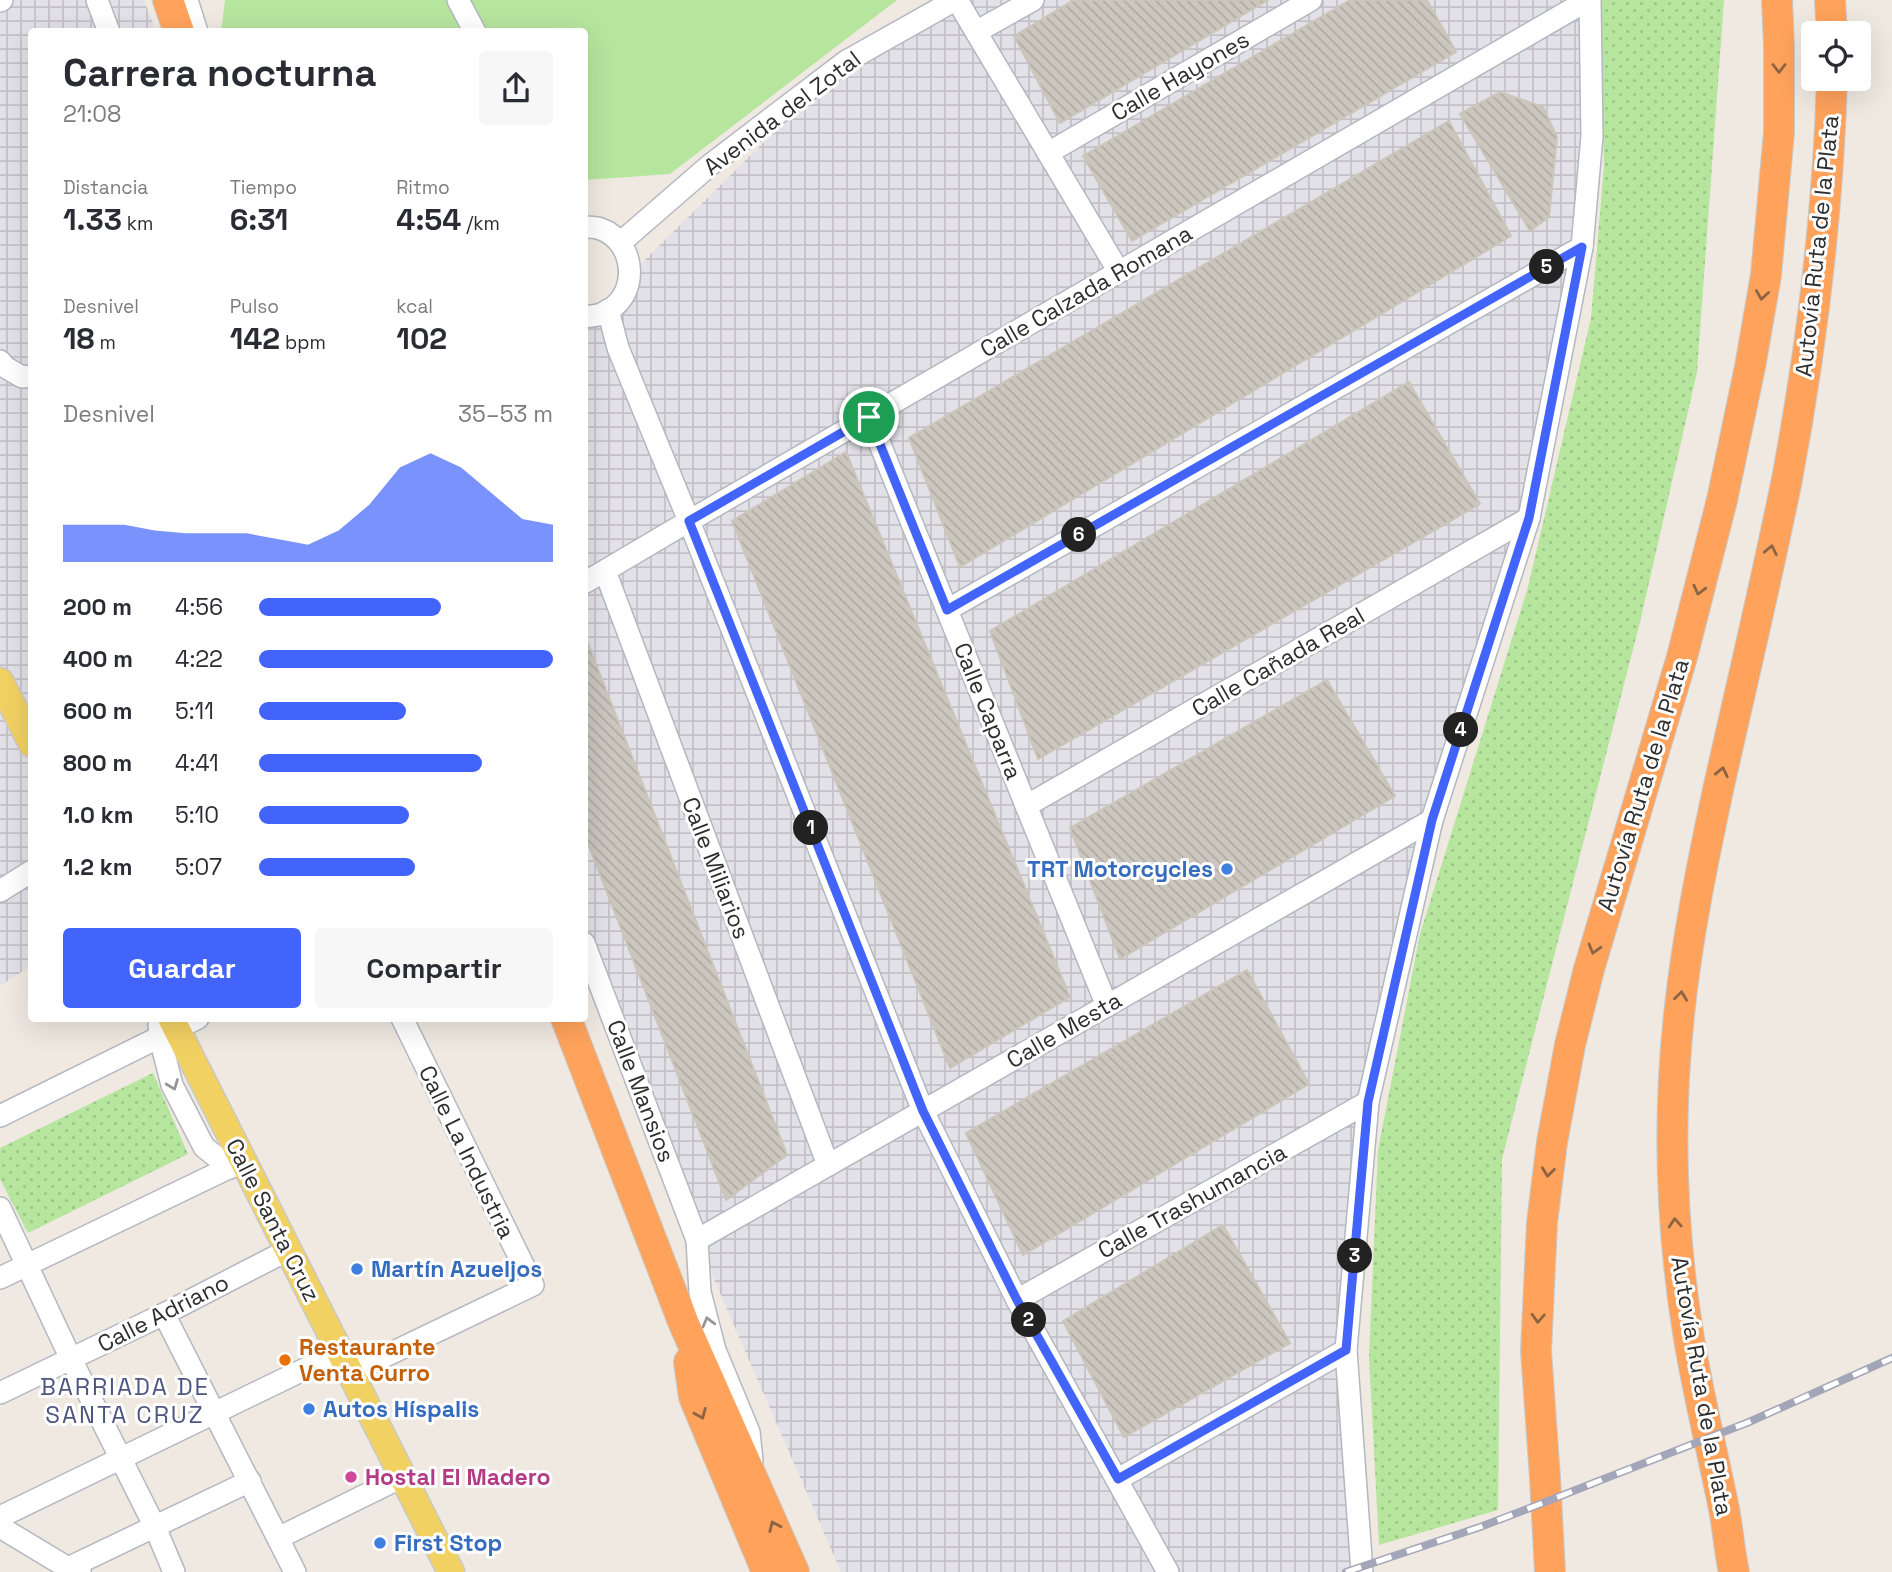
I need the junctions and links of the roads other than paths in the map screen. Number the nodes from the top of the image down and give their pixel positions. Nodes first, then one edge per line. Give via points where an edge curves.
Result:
1 (97, 0) edge
2 (168, 0) edge
3 (187, 0) edge
4 (458, 0) edge
5 (956, 0) edge
6 (1033, 0) edge
7 (1311, 0) edge
8 (1589, 0) edge
9 (1777, 0) edge
10 (1830, 0) edge
11 (1831, 21) edge
12 (108, 28) edge
13 (178, 28) edge
14 (196, 28) edge
15 (473, 28) edge
16 (976, 32) junction
17 (1832, 91) edge
18 (1048, 153) junction
19 (588, 227) edge
20 (620, 243) junction
21 (1582, 247) junction
22 (1119, 272) junction
23 (608, 310) junction
24 (588, 316) edge
25 (0, 361) edge
26 (28, 376) edge
27 (869, 417) junction
28 (1529, 518) junction
29 (689, 521) junction
30 (605, 571) junction
31 (588, 581) edge
32 (947, 610) junction
33 (0, 681) edge
34 (28, 736) edge
35 (1026, 806) junction
36 (1432, 820) junction
37 (28, 874) edge
38 (0, 891) edge
39 (588, 954) edge
40 (1107, 1006) junction
41 (404, 1022) edge
42 (568, 1022) edge
43 (173, 1025) edge
44 (1368, 1102) junction
45 (923, 1111) junction
46 (0, 1116) edge
47 (237, 1165) junction
48 (828, 1165) junction
49 (0, 1208) edge
50 (696, 1240) junction
51 (288, 1250) junction
52 (27, 1265) junction
53 (0, 1278) edge
54 (1017, 1300) junction
55 (164, 1314) junction
56 (684, 1324) junction
57 (1346, 1350) junction
58 (71, 1359) junction
59 (345, 1363) junction
60 (0, 1393) edge
61 (215, 1413) junction
62 (120, 1458) junction
63 (402, 1477) junction
64 (1118, 1479) junction
65 (754, 1480) junction
66 (250, 1481) junction
67 (1536, 1481) junction
68 (1724, 1509) junction
69 (0, 1517) edge
70 (0, 1527) edge
71 (155, 1527) junction
72 (278, 1538) junction
73 (75, 1570) edge
74 (174, 1572) edge
75 (295, 1572) edge
76 (451, 1572) edge
77 (767, 1572) edge
78 (794, 1572) edge
79 (1168, 1572) edge
80 (1362, 1572) edge
81 (1529, 1572) edge
82 (1550, 1572) edge
83 (1734, 1572) edge
84 (1748, 1572) edge

1 - 12 street
2 - 13 highway
3 - 14 street
4 - 15 street
5 - 16 street
5 - 20 street, Avenida del Zotal via 845,62 710,165
6 - 16 street
7 - 18 street, Calle Hayones
8 - 21 street via 1592,136
8 - 22 street, Calle Calzada Romana
9 -> 67 highway, Autovía Ruta de la Plata via 1779,132 1766,275 1750,367 1682,657 1570,1045 1552,1142 1542,1223
10 - 11 highway
16 - 18 street
68 -> 17 highway, Autovía Ruta de la Plata via 1687,1326 1678,1252 1673,1193 1674,1078 1688,944 1704,855 1784,491 1810,346
18 - 22 street
19 - 20 street via 599,228
20 - 23 street via 631,266 630,278 625,294
21 - 28 street
21 - 32 street
22 - 27 street, Calle Calzada Romana
23 - 24 street
23 - 29 street via 618,348
25 - 26 street
27 - 29 street, Calle Calzada Romana
27 - 32 street, Calle Caparra
28 - 35 street, Calle Cañada Real
28 - 36 street
29 - 30 street, Calle Calzada Romana
29 - 45 street
30 - 31 street, Calle Calzada Romana
30 - 48 street, Calle Miliarios
32 - 35 street, Calle Caparra
33 - 34 main road
35 - 40 street, Calle Caparra
36 - 40 street, Calle Mesta
36 - 44 street
37 - 38 street
39 - 50 street, Calle Mansios
40 - 45 street, Calle Mesta
41 - 59 street, Calle La Industria via 533,1285
42 - 56 highway
43 - 46 street
43 - 47 main road, Calle Santa Cruz
44 - 54 street, Calle Trashumancia
44 - 57 street
45 - 48 street, Calle Mesta
45 - 54 street
47 - 51 main road, Calle Santa Cruz
47 - 52 street
48 - 50 street, Calle Mesta
49 - 52 street
65 -> 50 street, Calle Mansios via 749,1432 715,1350 700,1292
51 - 55 street, Calle Adriano
51 - 59 main road, Calle Santa Cruz
52 - 53 street
52 - 58 street
54 - 64 street
55 - 58 street, Calle Adriano
55 - 61 street
56 - 65 highway
56 -> 77 highway via 694,1396
57 - 64 street
57 - 80 street
58 - 60 street, Calle Adriano
58 - 62 street
59 - 61 street
59 - 63 main road, Calle Santa Cruz
61 - 62 street
61 - 66 street
62 - 69 street
62 - 71 street
63 - 72 street
63 - 76 main road, Calle Santa Cruz
64 - 79 street
78 -> 65 highway
66 - 71 street
66 - 72 street
67 - 81 highway
67 - 82 highway
68 - 83 highway, Autovía Ruta de la Plata
68 - 84 highway via 1741,1541
70 - 73 street
71 - 73 street
71 - 74 street
72 - 75 street

